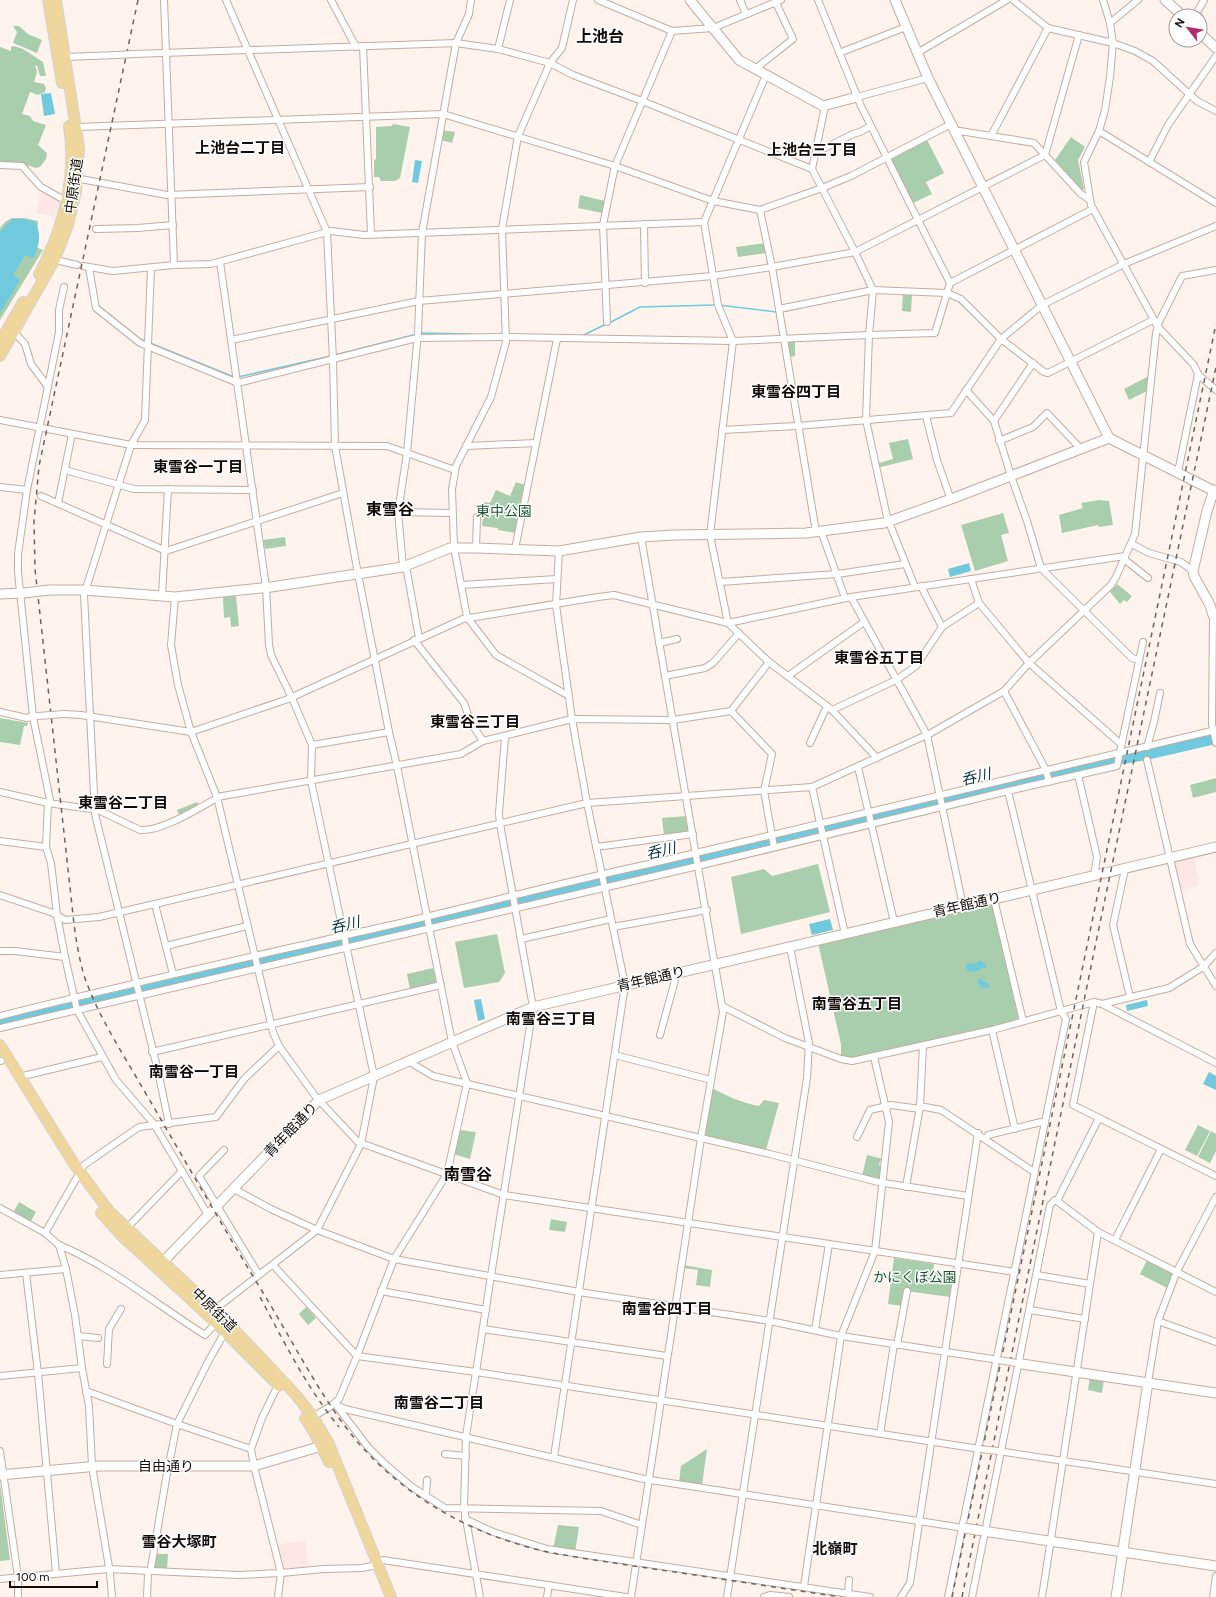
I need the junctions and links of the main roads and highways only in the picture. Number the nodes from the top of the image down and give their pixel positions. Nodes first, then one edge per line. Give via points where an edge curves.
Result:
1 (48, 0) edge
2 (56, 0) edge
3 (74, 178) junction
4 (52, 257) junction
5 (0, 343) edge
6 (0, 356) edge
7 (0, 1045) edge
8 (0, 1060) edge
9 (78, 1175) junction
10 (160, 1265) junction
11 (228, 1329) junction
12 (310, 1419) junction
13 (375, 1564) junction
14 (384, 1597) edge
15 (391, 1597) edge

1 - 3 main road, 中原街道 via 71,136
2 - 3 main road, 中原街道 via 79,148
3 - 4 main road, 中原街道
3 - 4 main road, 中原街道 via 68,225
4 - 5 main road, 中原街道
4 - 6 main road, 中原街道
7 - 9 main road, 中原街道
8 - 9 main road, 中原街道
9 - 10 main road, 中原街道
9 - 10 main road, 中原街道 via 113,1227
10 - 11 main road, 中原街道 via 214,1310
10 - 11 main road, 中原街道 via 216,1323
11 - 12 main road, 中原街道
11 - 12 main road, 中原街道 via 289,1387
12 - 13 main road, 中原街道
13 - 14 main road, 中原街道
13 - 15 main road, 中原街道

